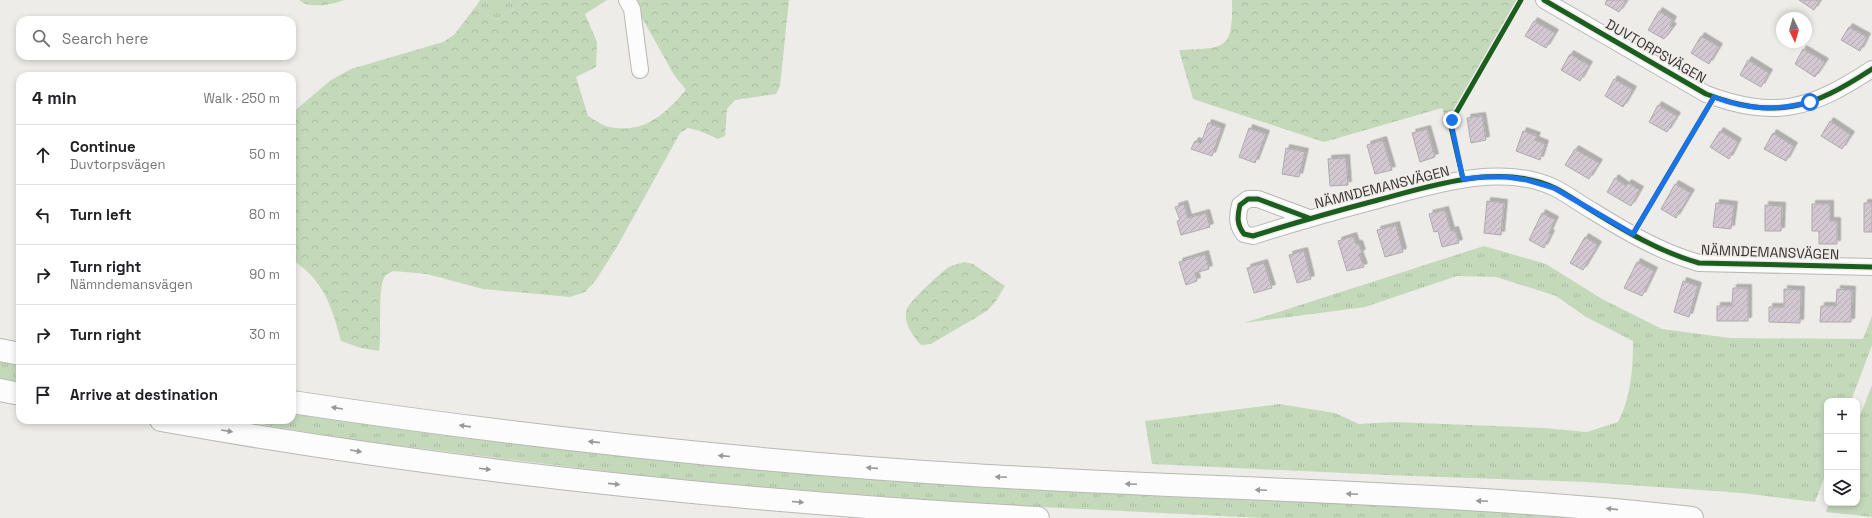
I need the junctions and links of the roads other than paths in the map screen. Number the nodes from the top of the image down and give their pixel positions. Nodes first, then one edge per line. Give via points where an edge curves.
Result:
1 (627, 0) edge
2 (1544, 0) edge
3 (1872, 69) edge
4 (640, 70) dead end
5 (1309, 218) dead end
6 (1872, 267) edge
7 (0, 350) edge
8 (16, 353) edge
9 (0, 390) edge
10 (16, 393) edge
11 (296, 403) edge
12 (186, 424) edge
13 (1038, 518) edge
14 (1692, 518) edge

1 - 4 street via 632,9
2 - 3 street, DUVTORPSVÄGEN via 1706,94 1730,103 1760,108 1787,108 1810,102 1837,90
5 - 6 street, NÄMNDEMANSVÄGEN via 1463,179 1507,177 1554,188 1660,249 1699,263
7 - 8 highway
9 - 10 highway
14 -> 11 highway via 1583,506 1109,483 802,463 566,439
12 -> 13 highway via 374,454 587,481 800,502

